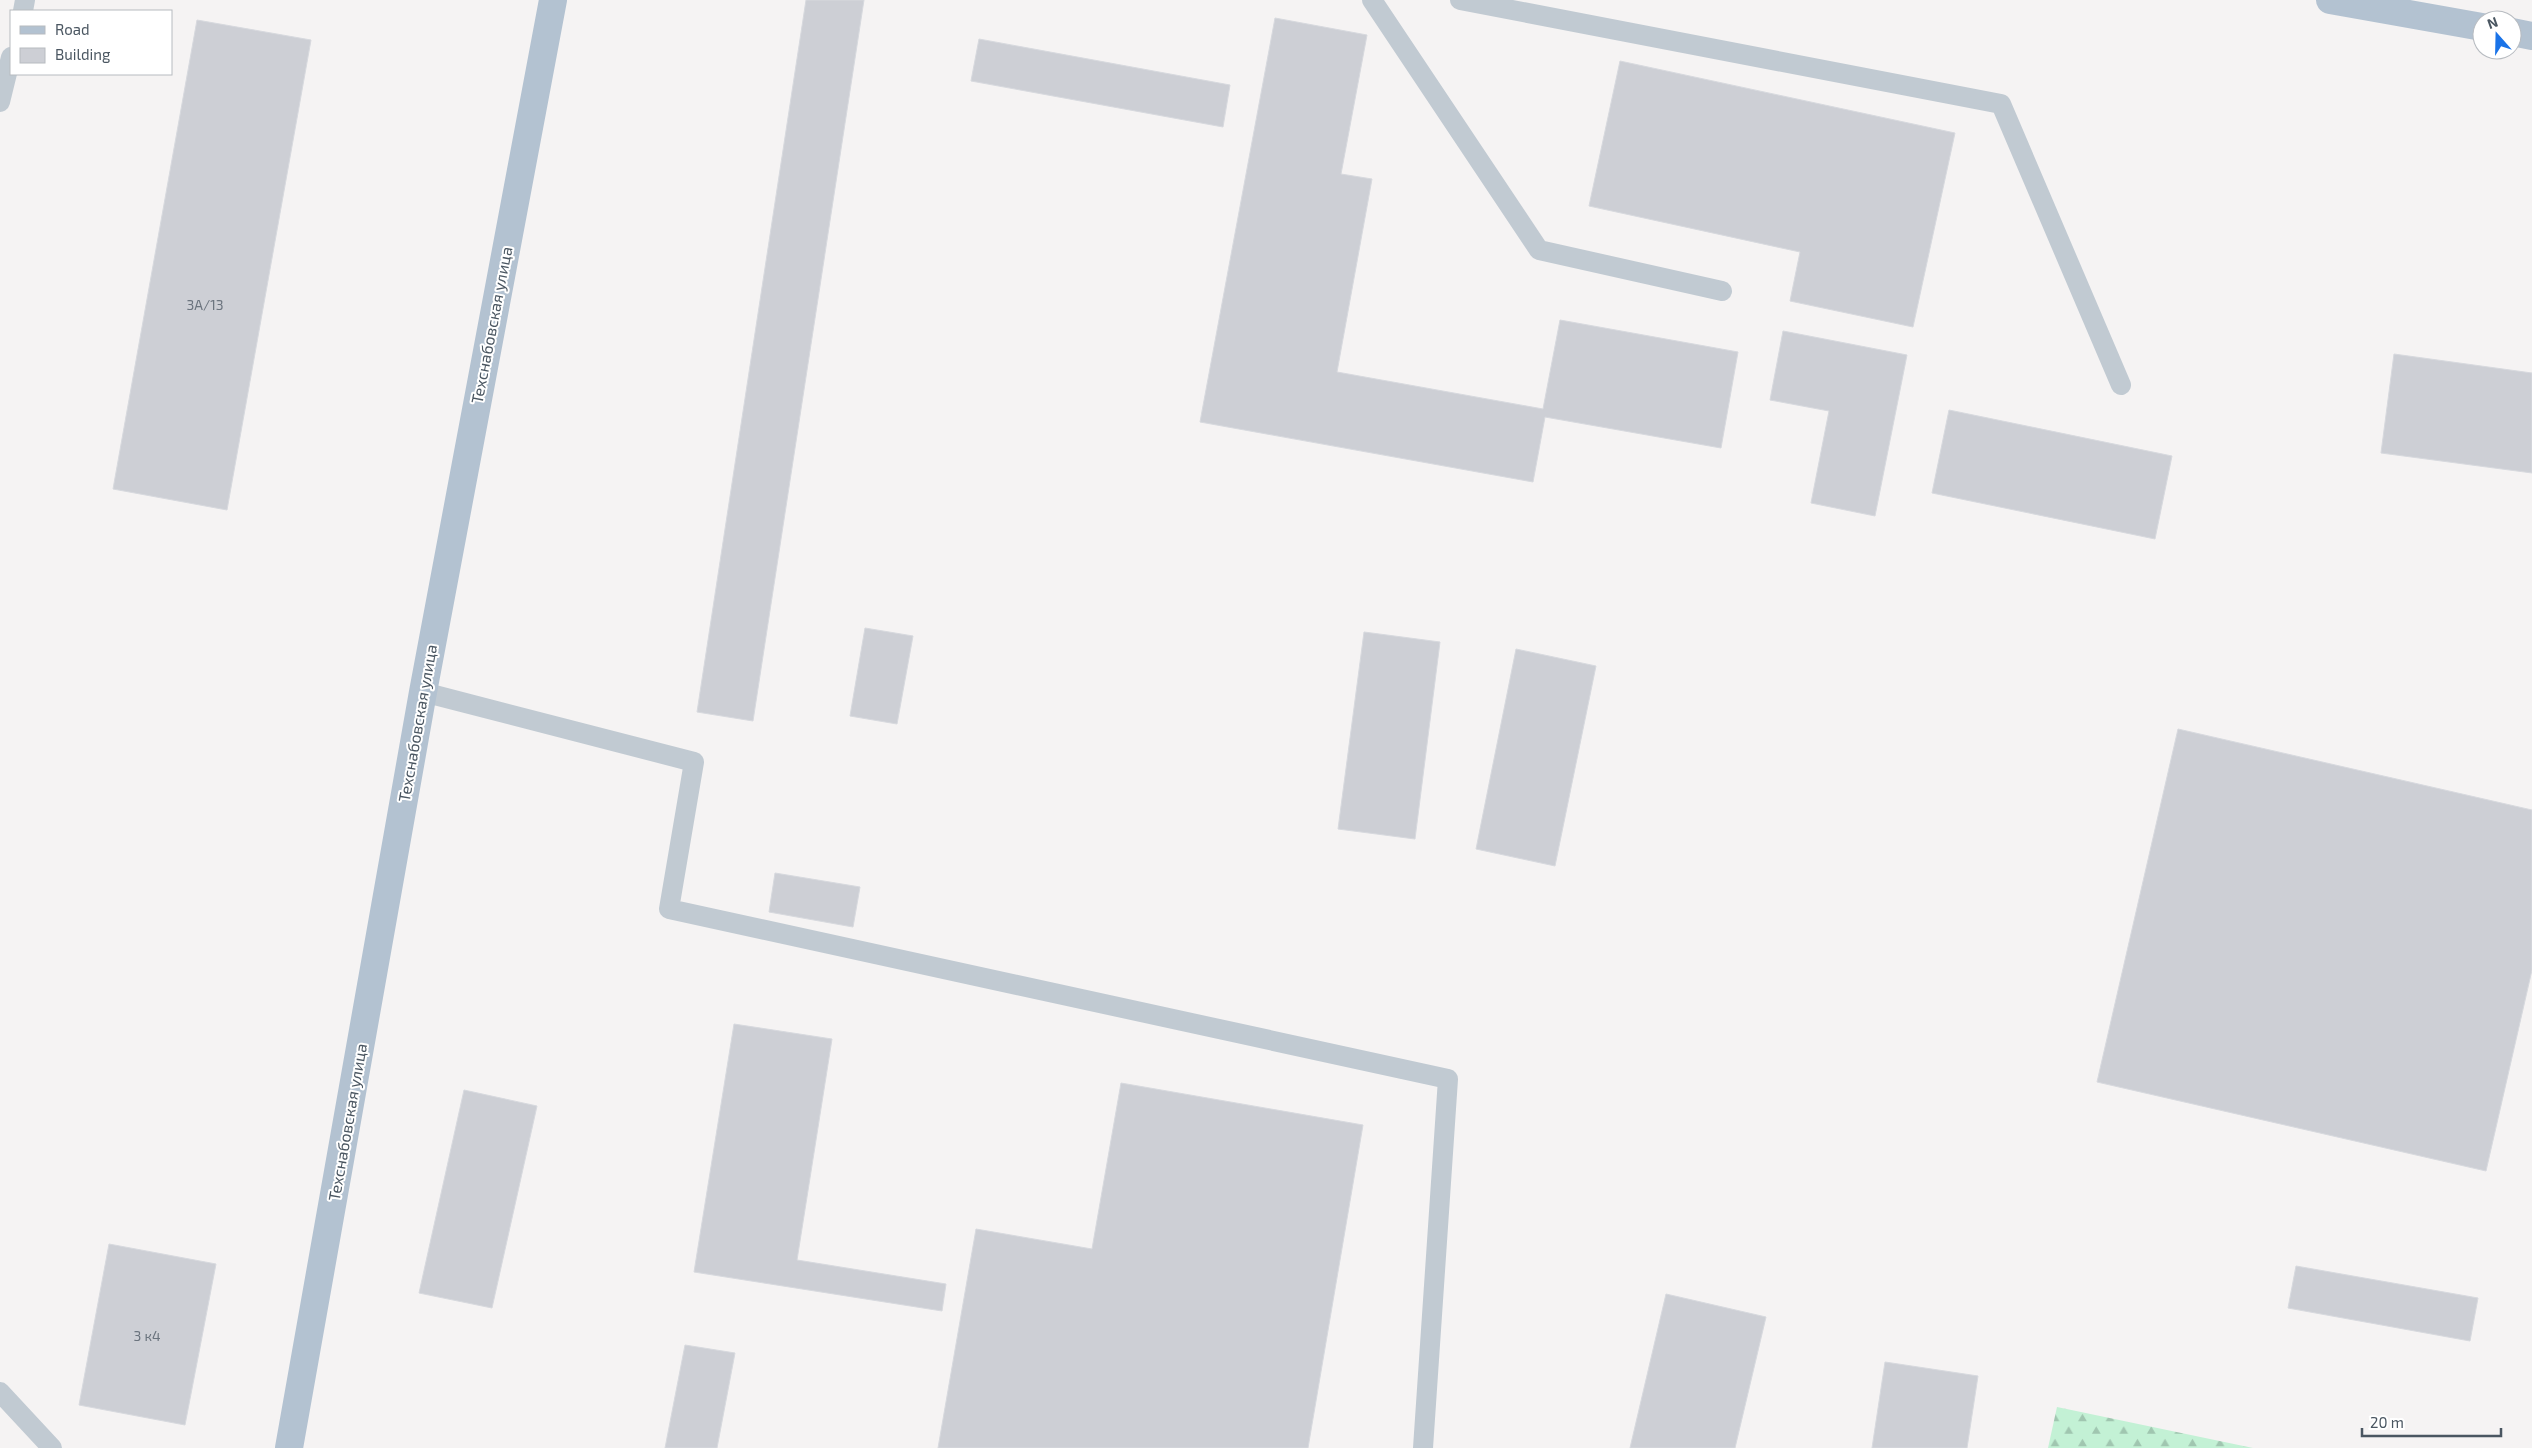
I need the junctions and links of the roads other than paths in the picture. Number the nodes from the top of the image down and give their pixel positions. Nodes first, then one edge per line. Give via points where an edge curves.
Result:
1 (552, 0) edge
2 (1372, 0) edge
3 (1460, 0) edge
4 (2330, 0) edge
5 (2472, 25) edge
6 (10, 61) edge
7 (0, 102) edge
8 (1722, 291) dead end
9 (2121, 385) dead end
10 (422, 692) junction
11 (0, 1392) edge
12 (52, 1448) edge
13 (289, 1448) edge
14 (1423, 1448) edge

1 - 10 main road, Техснабовская улица
2 - 8 lane via 1539,250
3 - 9 lane via 2001,104
4 - 5 main road
6 - 7 lane
10 - 13 main road, Техснабовская улица
10 - 14 lane via 694,762 669,909 1448,1079
11 - 12 lane

